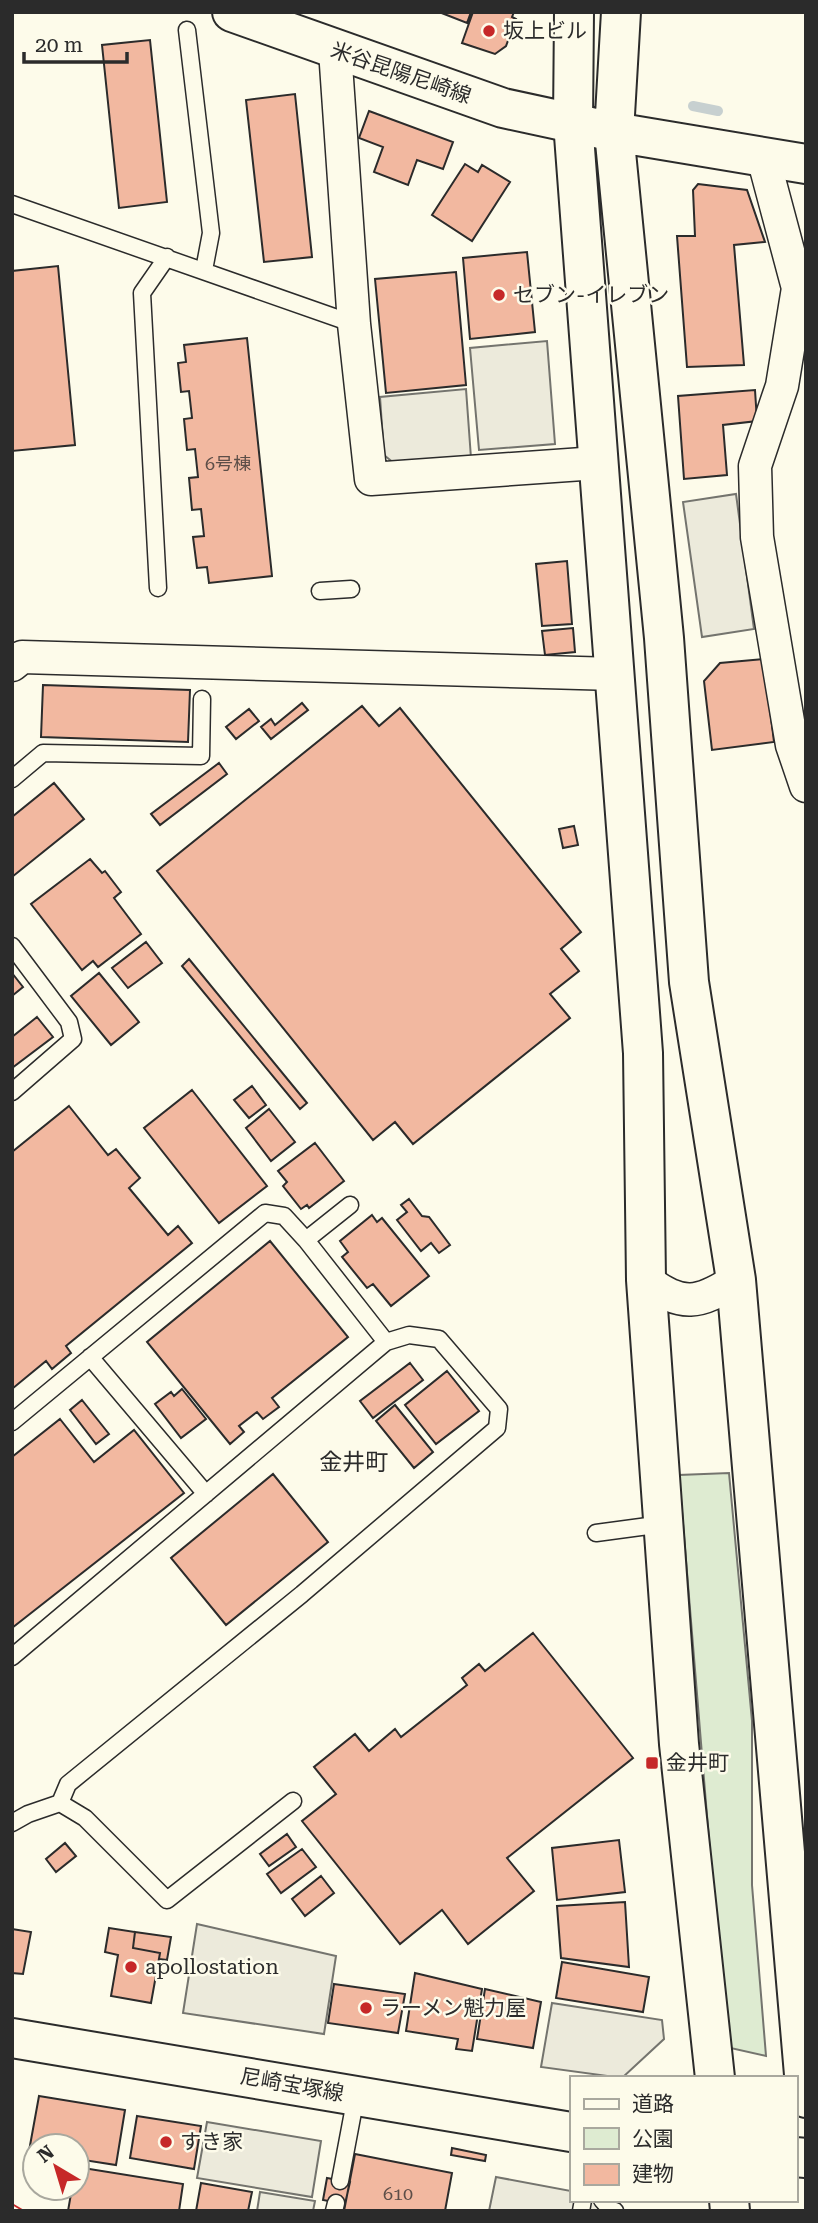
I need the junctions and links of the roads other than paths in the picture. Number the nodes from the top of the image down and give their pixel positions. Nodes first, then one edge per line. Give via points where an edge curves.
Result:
1 (574, 12) edge
2 (621, 12) edge
3 (251, 15) edge
4 (187, 30) dead end
5 (335, 50) junction
6 (573, 122) junction
7 (614, 132) junction
8 (763, 157) junction
9 (806, 164) edge
10 (12, 204) edge
11 (167, 257) junction
12 (205, 270) junction
13 (354, 324) junction
14 (597, 463) junction
15 (158, 588) dead end
16 (351, 589) dead end
17 (320, 591) dead end
18 (15, 656) edge
19 (615, 674) junction
20 (202, 699) dead end
21 (12, 779) edge
22 (806, 786) edge
23 (12, 946) edge
24 (12, 1092) edge
25 (350, 1205) dead end
26 (306, 1240) junction
27 (646, 1280) junction
28 (736, 1280) junction
29 (386, 1342) junction
30 (90, 1357) junction
31 (12, 1422) edge
32 (206, 1494) junction
33 (663, 1524) junction
34 (596, 1533) dead end
35 (12, 1657) edge
36 (293, 1801) dead end
37 (60, 1803) junction
38 (12, 1823) edge
39 (797, 1879) edge
40 (12, 2038) edge
41 (715, 2076) edge
42 (356, 2096) junction
43 (806, 2098) edge
44 (570, 2132) edge
45 (340, 2180) dead end

1 - 6 street
2 - 7 street
3 - 5 street, 米谷昆陽尼崎線
4 - 12 lane via 211,233
5 - 6 street, 米谷昆陽尼崎線 via 503,108
5 - 13 street
6 - 7 street, 米谷昆陽尼崎線
6 - 14 street
7 - 8 street, 米谷昆陽尼崎線
7 - 28 street via 664,638 689,982
8 - 9 street, 米谷昆陽尼崎線
8 - 22 street via 798,288 782,386 755,466 757,537 792,745
10 - 11 lane
11 - 12 lane
11 - 15 lane via 142,293
12 - 13 lane
13 - 14 street via 371,479
14 - 19 street
16 - 17 lane
18 - 19 street
19 - 27 street via 643,1054
20 - 21 lane via 201,756 43,752
23 - 24 lane via 69,1022 73,1039
25 - 26 lane
26 - 29 lane
26 - 30 lane via 284,1216 265,1213
27 - 28 street via 680,1301 720,1291
27 - 33 street
28 - 39 street
29 - 32 lane
29 - 37 lane via 409,1335 439,1339 499,1409 497,1428 68,1784
30 - 31 lane
30 - 32 lane
32 - 35 lane
33 - 34 lane
33 - 41 street via 679,1744
36 - 37 lane via 167,1900 85,1818
37 - 38 lane
39 - 43 street
40 - 42 street, 尼崎宝塚線
42 - 44 street, 尼崎宝塚線
42 - 45 lane

